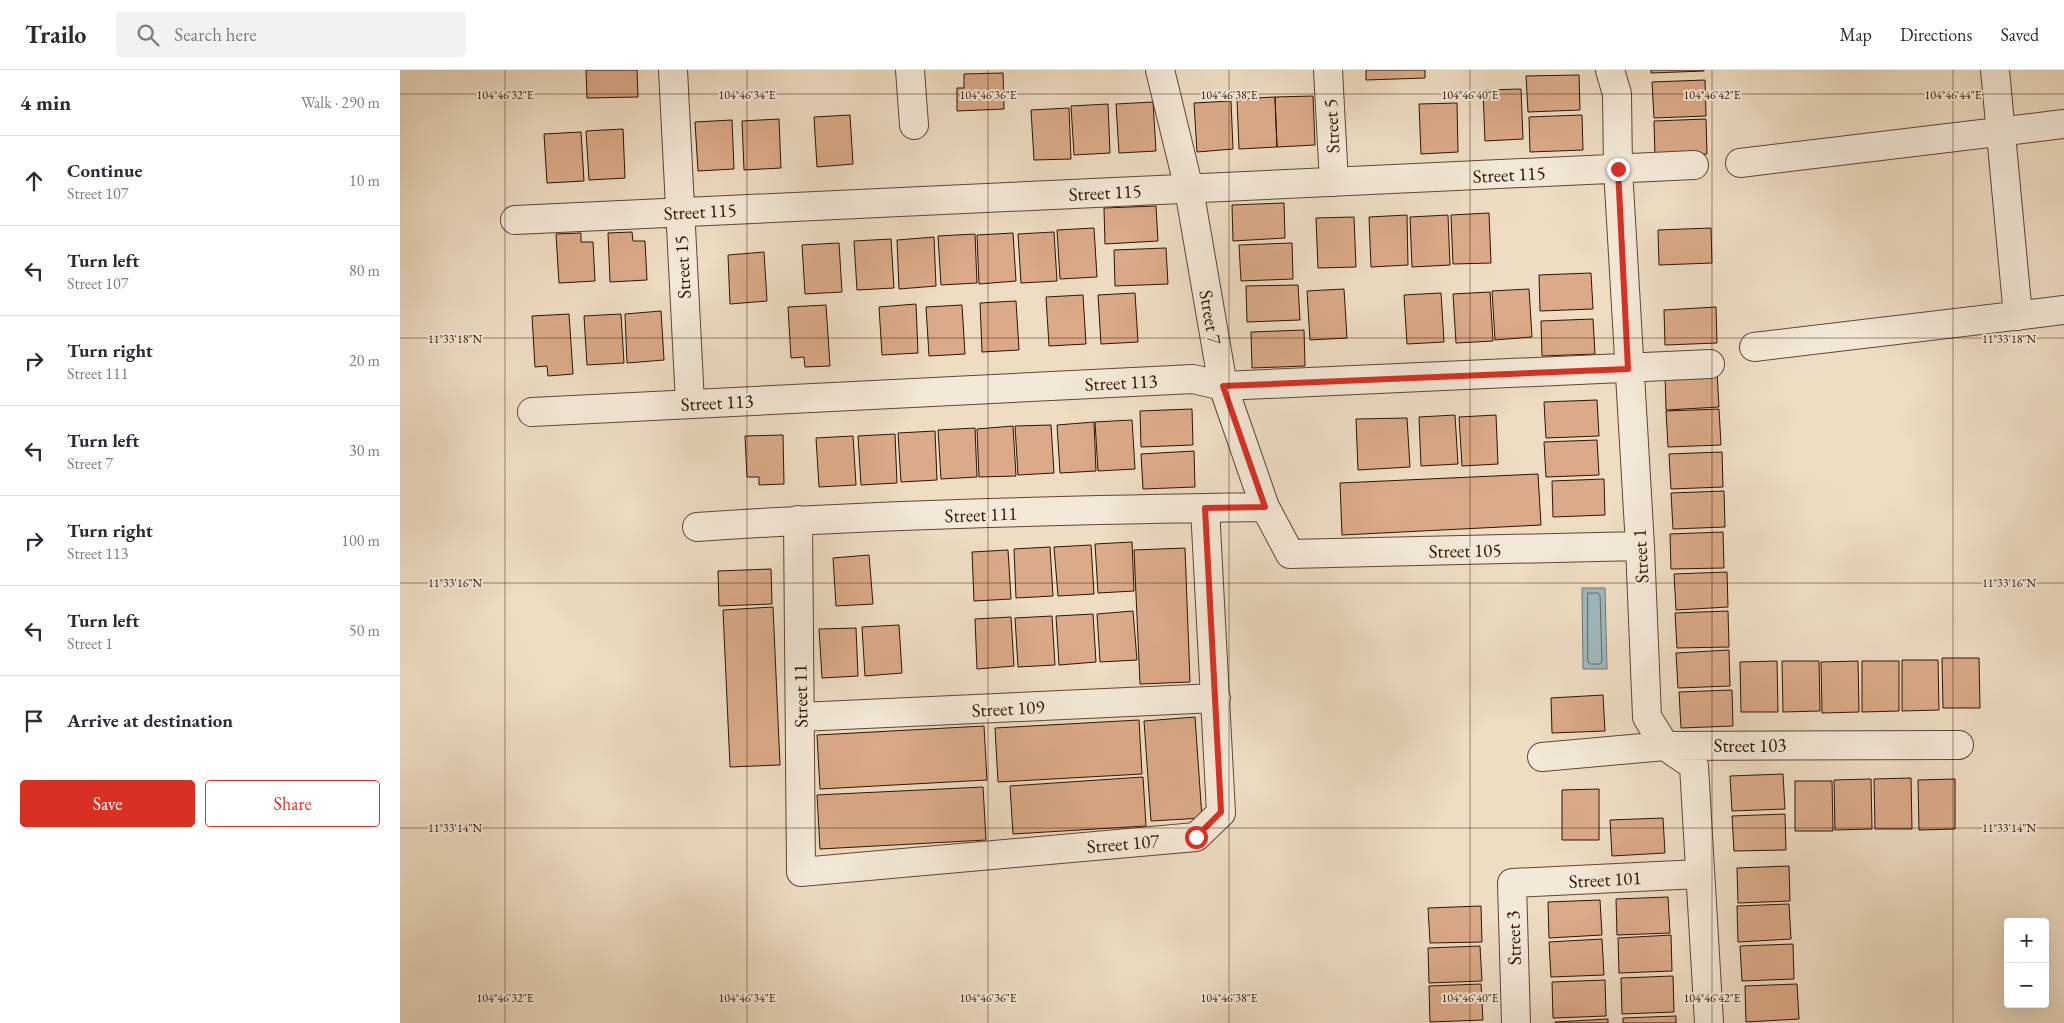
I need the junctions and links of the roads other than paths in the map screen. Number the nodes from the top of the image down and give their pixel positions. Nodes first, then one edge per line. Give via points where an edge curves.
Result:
1 (673, 70) edge
2 (910, 70) edge
3 (1160, 70) edge
4 (1328, 70) edge
5 (1610, 70) edge
6 (1995, 70) edge
7 (2064, 124) edge
8 (914, 125) dead end
9 (2000, 132) junction
10 (1740, 164) dead end
11 (1694, 165) dead end
12 (1618, 169) junction
13 (1334, 182) junction
14 (1189, 189) junction
15 (679, 212) junction
16 (515, 220) dead end
17 (2064, 310) edge
18 (2018, 316) junction
19 (1754, 347) dead end
20 (1710, 364) dead end
21 (1628, 369) junction
22 (1223, 386) junction
23 (690, 404) junction
24 (532, 412) dead end
25 (1265, 507) junction
26 (1205, 508) junction
27 (798, 520) junction
28 (697, 527) dead end
29 (1640, 546) junction
30 (1290, 554) joint
31 (1216, 698) junction
32 (800, 717) junction
33 (1959, 745) dead end
34 (1665, 746) junction
35 (1542, 757) dead end
36 (801, 872) joint
37 (1699, 874) junction
38 (1512, 883) joint
39 (1516, 1023) edge
40 (1709, 1023) edge

1 - 15 street, Street 15
2 - 8 street
3 - 14 street, Street 7
4 - 13 street, Street 5
5 - 12 street, Street 1 via 1617,94
6 - 9 street
7 - 9 street
9 - 10 street
9 - 18 street
11 - 12 street, Street 115
12 - 13 street, Street 115
12 - 21 street, Street 1
13 - 14 street, Street 115
14 - 15 street, Street 115
14 - 22 street, Street 7
15 - 16 street, Street 115
15 - 23 street, Street 15
17 - 18 street
18 - 19 street
20 - 21 street, Street 113
21 - 22 street, Street 113
21 - 29 street, Street 1
22 - 23 street, Street 113 via 1193,379
22 - 25 street, Street 7
23 - 24 street, Street 113
25 - 26 street, Street 111
25 - 30 street, Street 7
26 - 27 street, Street 111
26 - 31 street, Street 107
27 - 28 street, Street 111
27 - 32 street, Street 11
29 - 30 street, Street 105
29 - 34 street, Street 1 via 1647,716
31 - 32 street, Street 109
31 - 36 street, Street 107 via 1221,812 1196,837
32 - 36 street, Street 11
33 - 34 street, Street 103
34 - 35 street, Street 103
34 - 37 street, Street 1 via 1694,766
37 - 38 street, Street 101
37 - 40 street, Street 1
38 - 39 street, Street 3

